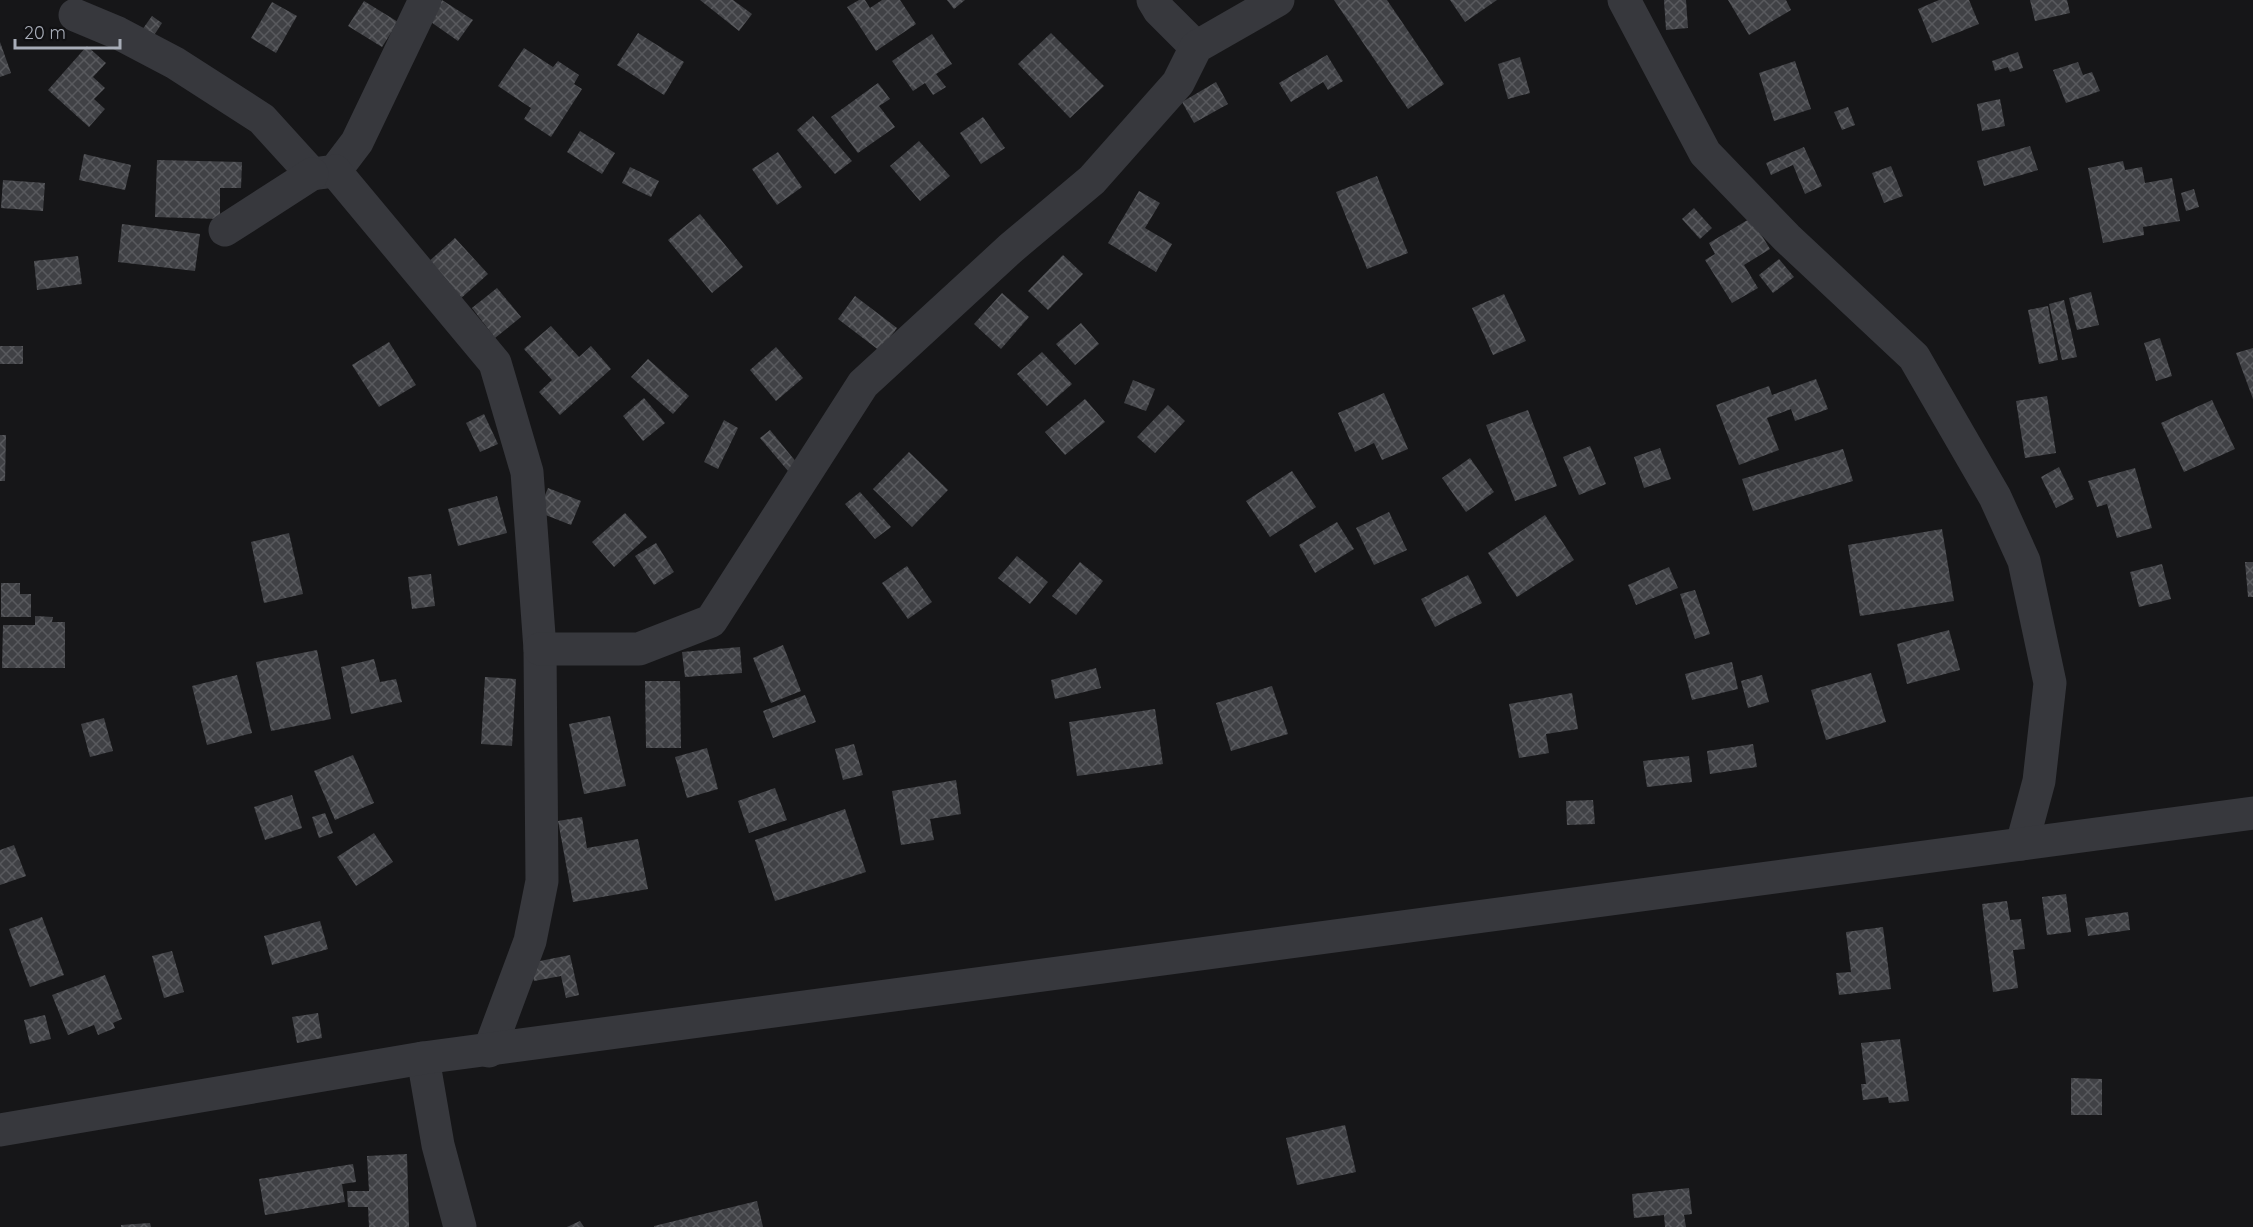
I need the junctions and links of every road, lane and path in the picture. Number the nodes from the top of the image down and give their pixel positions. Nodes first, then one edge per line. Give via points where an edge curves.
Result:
1 (425, 0) edge
2 (1153, 0) edge
3 (1278, 0) edge
4 (1624, 0) edge
5 (75, 15) dead end
6 (1196, 47) junction
7 (323, 173) junction
8 (225, 230) dead end
9 (540, 649) junction
10 (2253, 813) edge
11 (2022, 844) junction
12 (489, 1051) junction
13 (423, 1058) junction
14 (0, 1130) edge
15 (460, 1227) edge

1 - 7 street via 357,142
2 - 6 street
3 - 6 street
4 - 11 street via 1705,153 1787,238 1914,357 1995,497 2024,561 2050,682 2039,781
5 - 7 street via 174,63 262,118
6 - 9 street via 1178,83 1092,180 1011,248 863,384 711,621 639,650
7 - 8 street
7 - 9 street via 495,363 527,472
9 - 12 street via 542,881 530,941
10 - 11 street
11 - 12 street via 1027,975
12 - 13 street
13 - 14 street
13 - 15 street via 438,1144

